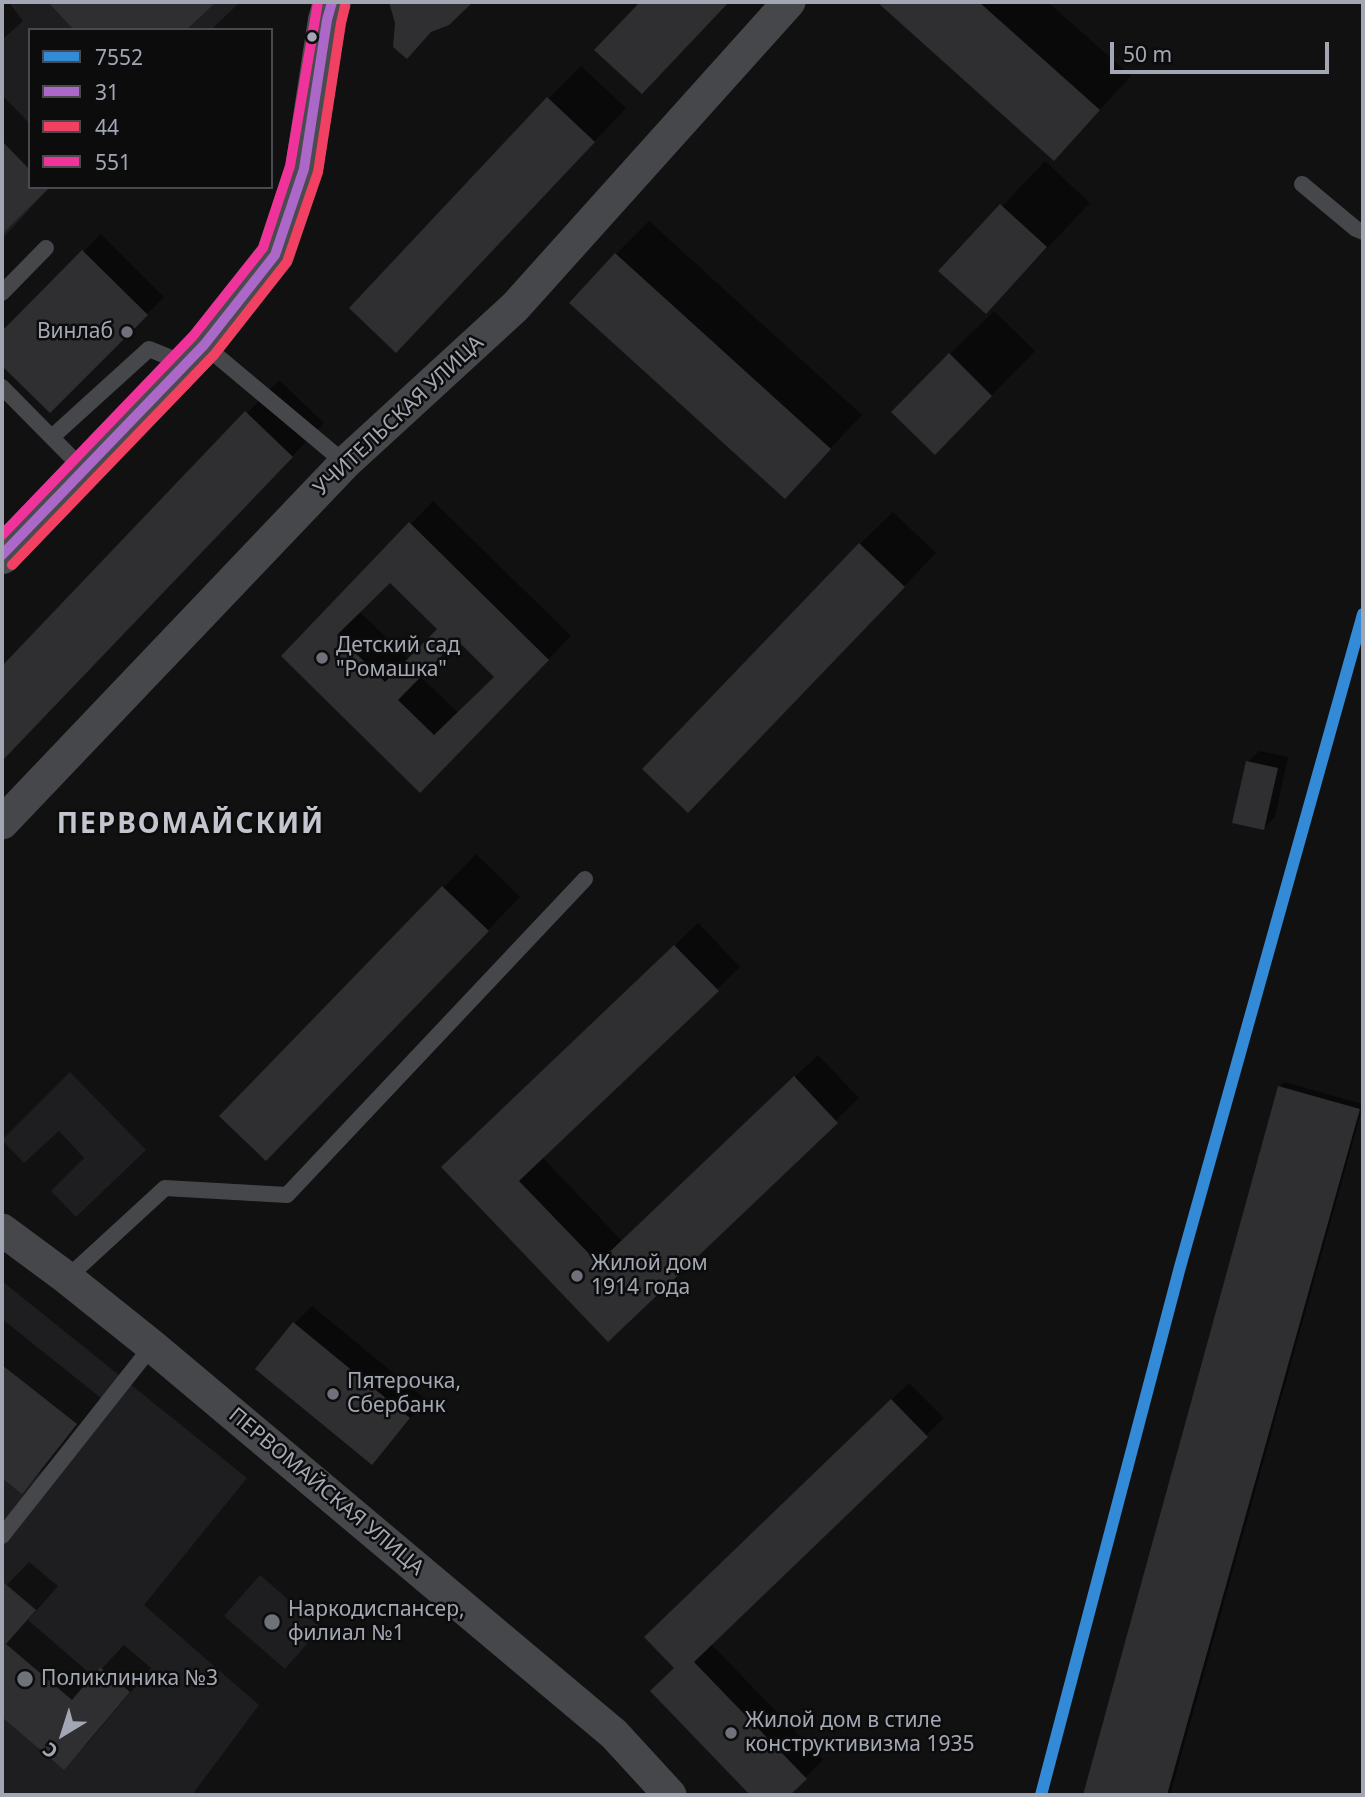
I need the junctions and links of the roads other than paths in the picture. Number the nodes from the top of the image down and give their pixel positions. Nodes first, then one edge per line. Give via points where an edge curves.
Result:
1 (332, 2) edge
2 (789, 2) edge
3 (1302, 184) dead end
4 (1363, 232) edge
5 (46, 248) dead end
6 (2, 293) edge
7 (195, 355) junction
8 (2, 387) edge
9 (52, 437) junction
10 (345, 463) junction
11 (84, 470) junction
12 (2, 555) edge
13 (2, 823) edge
14 (585, 878) dead end
15 (2, 1230) edge
16 (67, 1278) junction
17 (152, 1346) junction
18 (2, 1536) edge
19 (670, 1795) edge

1 - 7 main road via 304,169 275,255
2 - 10 street, УЧИТЕЛЬСКАЯ УЛИЦА via 515,307
3 - 4 lane
5 - 6 lane
7 - 9 lane via 149,349
7 - 10 lane
7 - 11 main road
8 - 9 lane
9 - 11 lane
10 - 13 street, УЧИТЕЛЬСКАЯ УЛИЦА
11 - 12 main road
14 - 16 lane via 287,1195 165,1188
15 - 16 street, ПЕРВОМАЙСКАЯ УЛИЦА
16 - 17 street, ПЕРВОМАЙСКАЯ УЛИЦА
17 - 18 lane
17 - 19 street, ПЕРВОМАЙСКАЯ УЛИЦА via 614,1734

